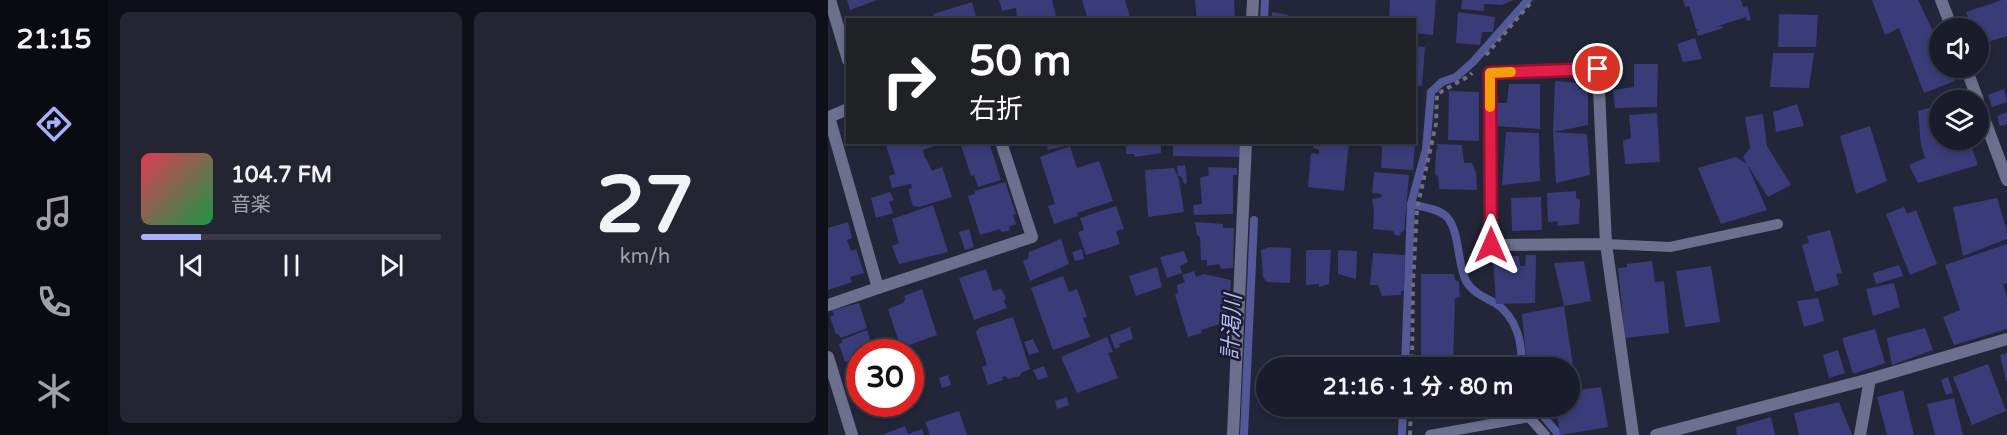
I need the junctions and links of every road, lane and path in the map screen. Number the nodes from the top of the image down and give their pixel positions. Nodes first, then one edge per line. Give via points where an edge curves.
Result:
1 (830, 0) edge
2 (1253, 0) edge
3 (1533, 0) edge
4 (1941, 0) edge
5 (1252, 18) edge
6 (1948, 18) edge
7 (846, 53) edge
8 (1483, 58) dead end
9 (1476, 67) dead end
10 (846, 110) edge
11 (1989, 131) edge
12 (1002, 144) edge
13 (1246, 144) edge
14 (2007, 180) edge
15 (1778, 224) dead end
16 (1606, 244) junction
17 (878, 288) junction
18 (828, 305) edge
19 (2007, 339) edge
20 (828, 357) edge
21 (1412, 357) edge
22 (1870, 379) junction
23 (1411, 417) edge
24 (852, 435) edge
25 (1233, 435) edge
26 (1410, 435) edge
27 (1430, 435) edge
28 (1545, 435) edge
29 (1633, 435) edge
30 (1656, 435) edge
31 (1860, 435) edge

1 - 7 street
2 - 5 street
3 - 8 path
4 - 6 street
9 - 21 path via 1469,76 1437,94 1436,123 1417,209
10 - 17 street via 829,117
11 - 14 street
12 - 17 street via 1032,237
13 - 25 street
15 - 16 lane via 1670,247
16 - 16 street via 1598,69 1490,73 1491,245
16 - 29 street
17 - 18 street
19 - 22 street
20 - 24 street
22 - 30 street
22 - 31 street
23 - 26 path
27 - 28 lane via 1529,417

